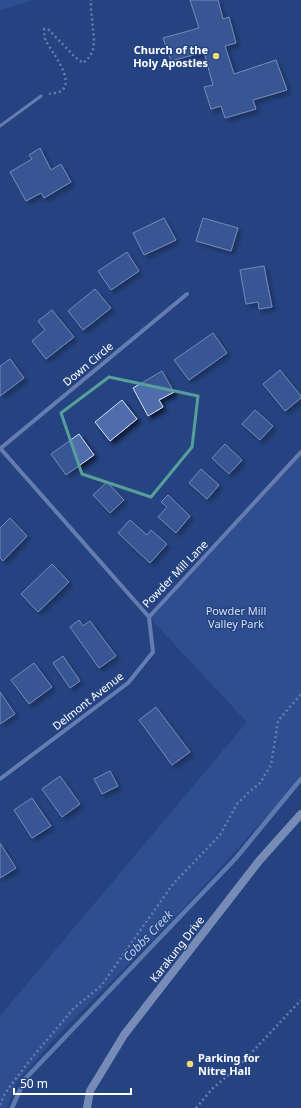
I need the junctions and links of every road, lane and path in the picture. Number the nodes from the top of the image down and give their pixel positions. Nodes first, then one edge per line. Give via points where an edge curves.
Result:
1 (91, 0) edge
2 (40, 96) joint
3 (0, 126) edge
4 (187, 294) dead end
5 (0, 448) edge
6 (301, 452) edge
7 (149, 617) junction
8 (301, 694) edge
9 (0, 779) edge
10 (301, 814) edge
11 (301, 1000) edge
12 (0, 1104) edge
13 (88, 1108) edge
14 (196, 1108) edge

1 - 2 path via 95,43 89,59 83,63 49,30 44,29 43,35 62,66 65,84 60,92
2 - 3 lane
4 - 5 street, Down Circle
5 - 7 street, Powder Mill Lane
6 - 7 street, Powder Mill Lane
7 - 9 street, Delmont Avenue via 153,652 128,683
8 - 12 path via 278,721 271,765 260,783 237,804 220,834 173,884 101,986 74,1008 30,1060 5,1093
10 - 13 street, Karakung Drive via 259,861 124,1035 90,1091
11 - 14 path

